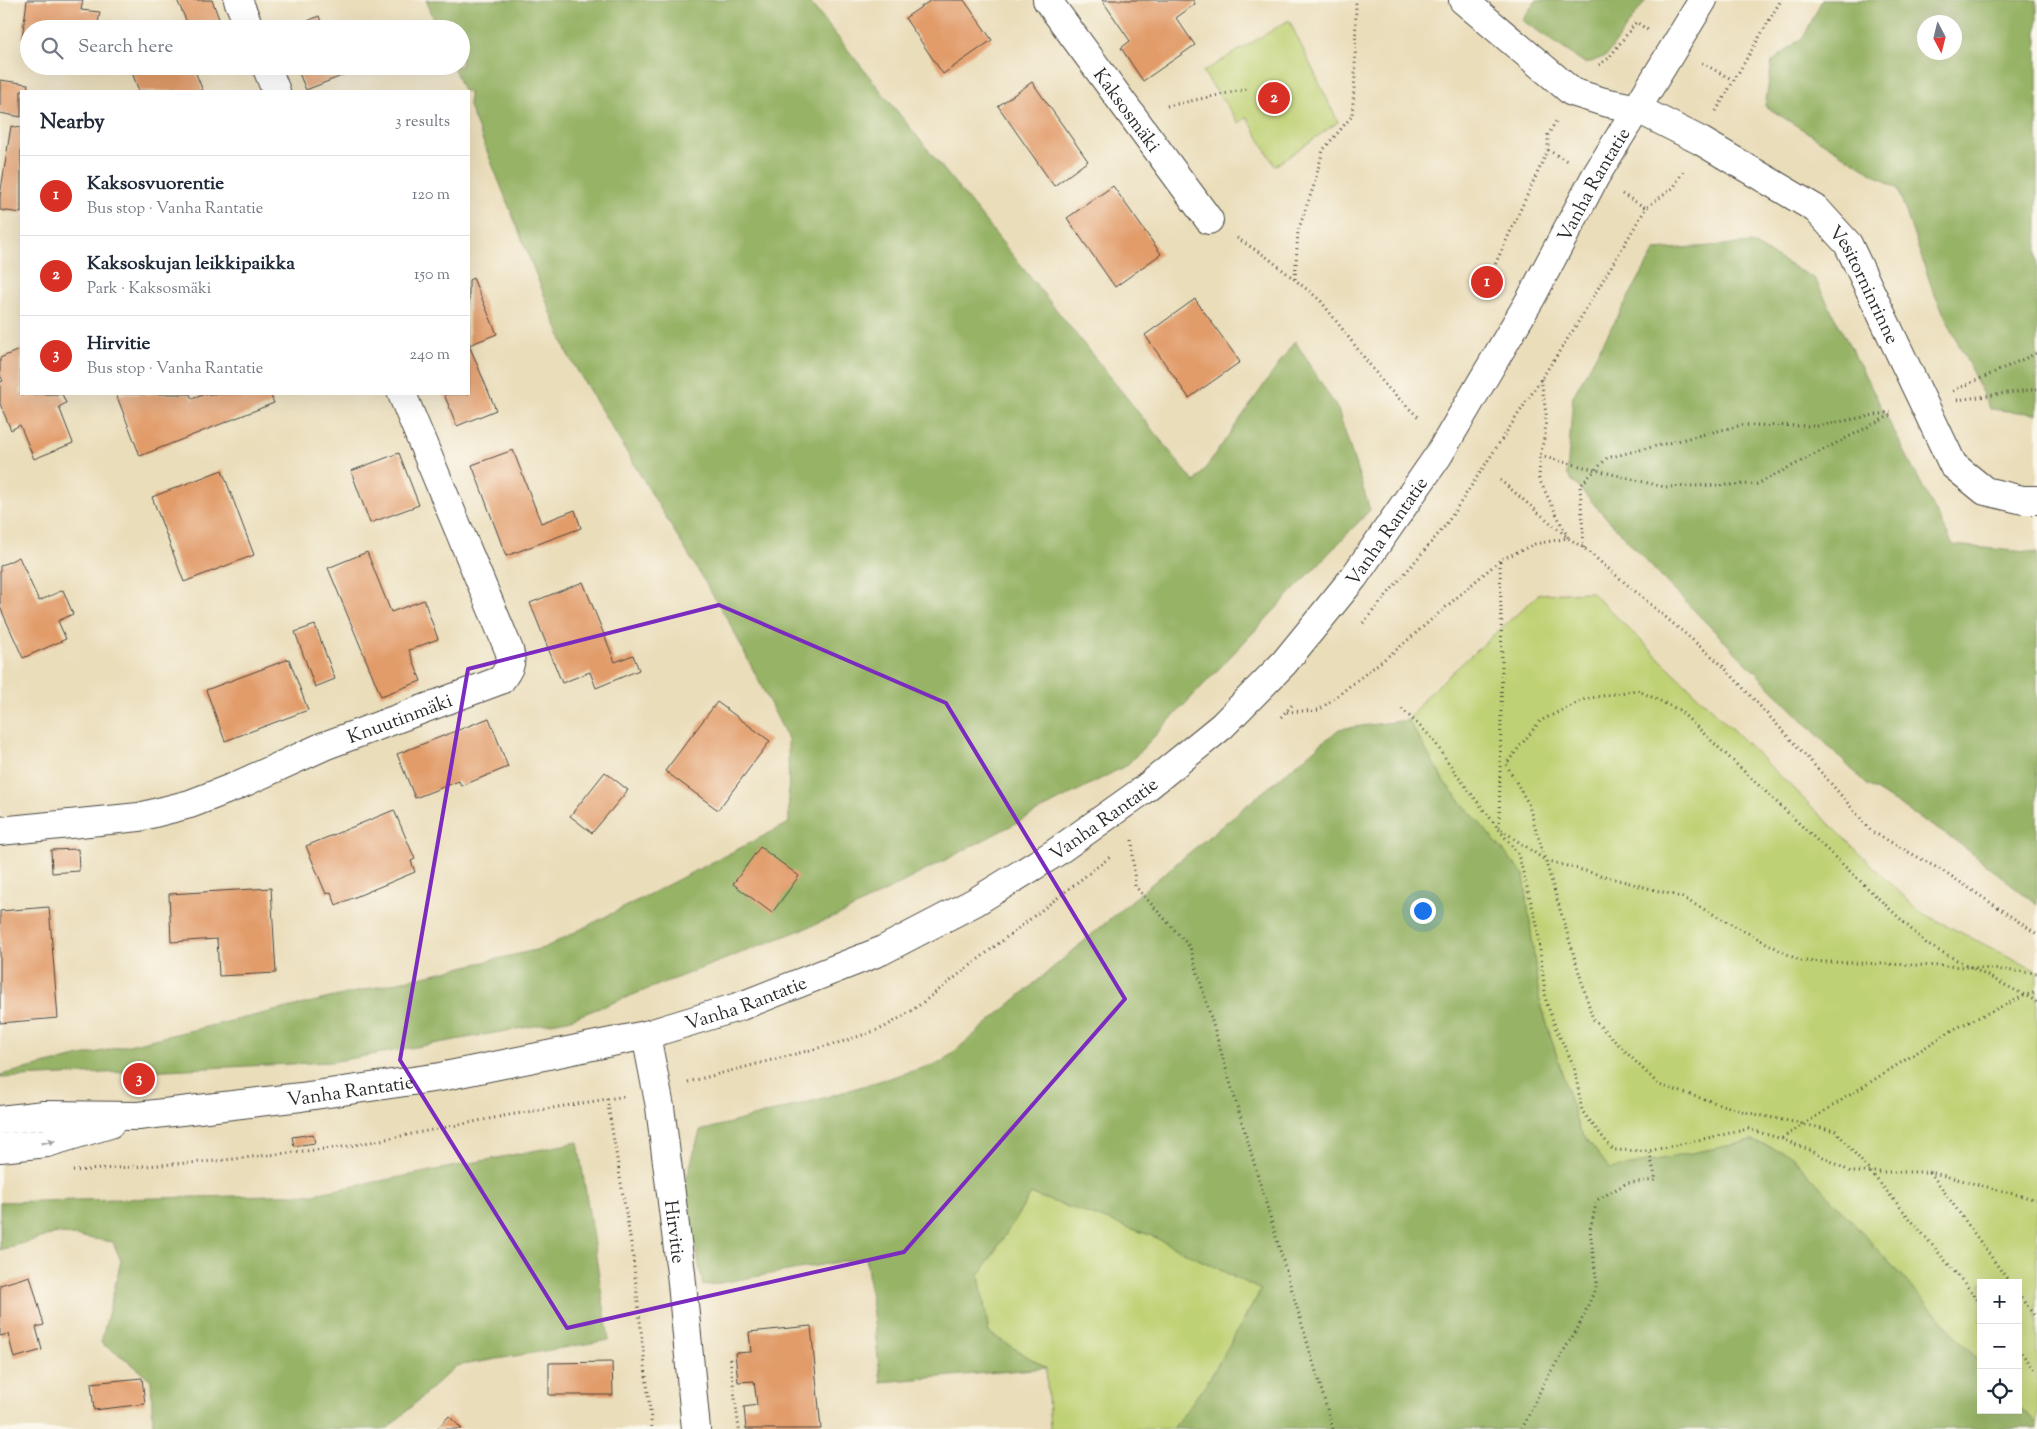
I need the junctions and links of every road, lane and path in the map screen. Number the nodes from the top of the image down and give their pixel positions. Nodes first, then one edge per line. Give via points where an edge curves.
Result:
1 (238, 0) edge
2 (1048, 0) edge
3 (1356, 0) edge
4 (1462, 0) edge
5 (1703, 0) edge
6 (1781, 0) edge
7 (246, 20) edge
8 (270, 75) edge
9 (1247, 89) dead end
10 (276, 90) edge
11 (1638, 108) junction
12 (1132, 113) junction
13 (1701, 141) junction
14 (1548, 150) dead end
15 (1209, 220) joint
16 (1295, 279) junction
17 (1487, 282) dead end
18 (2037, 353) edge
19 (1541, 379) junction
20 (2037, 389) edge
21 (402, 395) edge
22 (1924, 404) junction
23 (1418, 417) dead end
24 (1540, 456) junction
25 (1595, 470) junction
26 (1500, 480) dead end
27 (2037, 500) edge
28 (1568, 538) junction
29 (1584, 548) junction
30 (1500, 560) junction
31 (1356, 630) dead end
32 (1293, 704) dead end
33 (1402, 709) dead end
34 (1287, 712) junction
35 (1279, 718) dead end
36 (1499, 828) junction
37 (0, 831) edge
38 (1139, 834) dead end
39 (1132, 840) junction
40 (1124, 846) dead end
41 (1116, 852) dead end
42 (1545, 860) junction
43 (2037, 934) edge
44 (1970, 967) junction
45 (2037, 973) edge
46 (2037, 992) edge
47 (2026, 995) junction
48 (2037, 1003) edge
49 (646, 1035) junction
50 (657, 1091) junction
51 (607, 1099) junction
52 (138, 1116) junction
53 (0, 1120) edge
54 (1803, 1124) junction
55 (1782, 1139) junction
56 (0, 1148) edge
57 (1649, 1151) junction
58 (72, 1172) dead end
59 (1871, 1172) junction
60 (1930, 1172) junction
61 (2037, 1200) edge
62 (2007, 1279) edge
63 (1977, 1298) edge
64 (2022, 1299) edge
65 (2037, 1319) edge
66 (2022, 1354) edge
67 (730, 1359) dead end
68 (2037, 1372) edge
69 (652, 1429) edge
70 (696, 1429) edge
71 (738, 1429) edge
72 (1332, 1429) edge
73 (1522, 1429) edge

1 - 7 street
2 - 12 street, Kaksosmäki
3 - 16 path via 1352,116 1323,150 1298,231
4 - 11 street, Vesitorninrinne via 1572,92
5 - 11 street, Vanha Rantatie
6 - 13 path
8 - 10 street
9 - 12 path
11 - 13 street, Vesitorninrinne
11 - 49 street, Vanha Rantatie via 1595,177 1531,298 1438,456 1354,577 1284,662 1222,726 1142,791 1055,854 975,902 881,951 820,976 741,1006
12 - 15 street, Kaksosmäki
13 - 19 path via 1674,187 1646,208
13 - 22 street, Vesitorninrinne via 1816,209 1848,244
14 - 17 path
15 - 16 path
16 - 23 path via 1320,300 1386,386
18 - 22 path
19 - 24 path via 1546,414
19 - 31 path via 1445,526
20 - 22 path
21 - 37 street, Knuutinmäki via 510,650 512,659 501,680 324,746 190,804 138,816
22 - 27 street, Vesitorninrinne via 1953,465 1985,491
24 - 25 path
24 - 28 path via 1539,479
25 - 25 path via 1664,487 1757,484 1900,410 1817,426 1742,425 1607,458
25 - 29 path via 1580,486
26 - 28 path
28 - 29 path
28 - 30 path via 1535,544
29 - 43 path via 1722,665 1830,781 1871,831 1948,874
30 - 34 path via 1319,710
30 - 36 path
32 - 34 path
33 - 36 path via 1432,738
34 - 35 path
36 - 42 path
36 - 57 path via 1518,854 1537,924 1546,1001 1574,1066 1582,1111 1613,1150
38 - 39 path
39 - 40 path
39 - 72 path via 1135,886 1190,947
41 - 50 path via 913,1010 883,1028
42 - 44 path via 1681,897 1800,961
42 - 44 path via 1528,803 1506,764 1540,721 1585,699 1637,690 1679,710 1928,945
42 - 54 path via 1593,1019 1659,1085 1745,1112
44 - 45 path
44 - 47 path
46 - 47 path
47 - 48 path
47 - 54 path via 1954,1029
49 - 50 street, Hirvitie
49 - 52 street, Vanha Rantatie via 440,1076 301,1097
50 - 51 path
50 - 70 street, Hirvitie via 682,1273
51 - 58 path via 350,1146
51 - 69 path via 632,1249
52 - 53 street, Vanha Rantatie via 44,1115
56 -> 52 street, Vanha Rantatie via 47,1143
54 - 55 path
54 - 59 path via 1836,1131
55 - 57 path via 1748,1129
55 - 59 path via 1851,1172
57 - 73 path via 1656,1180 1627,1183 1597,1200 1590,1230 1597,1285 1579,1326 1544,1383
59 - 60 path
59 - 63 path
60 - 61 path
60 - 62 path
64 - 65 path
66 - 68 path
67 - 71 path

